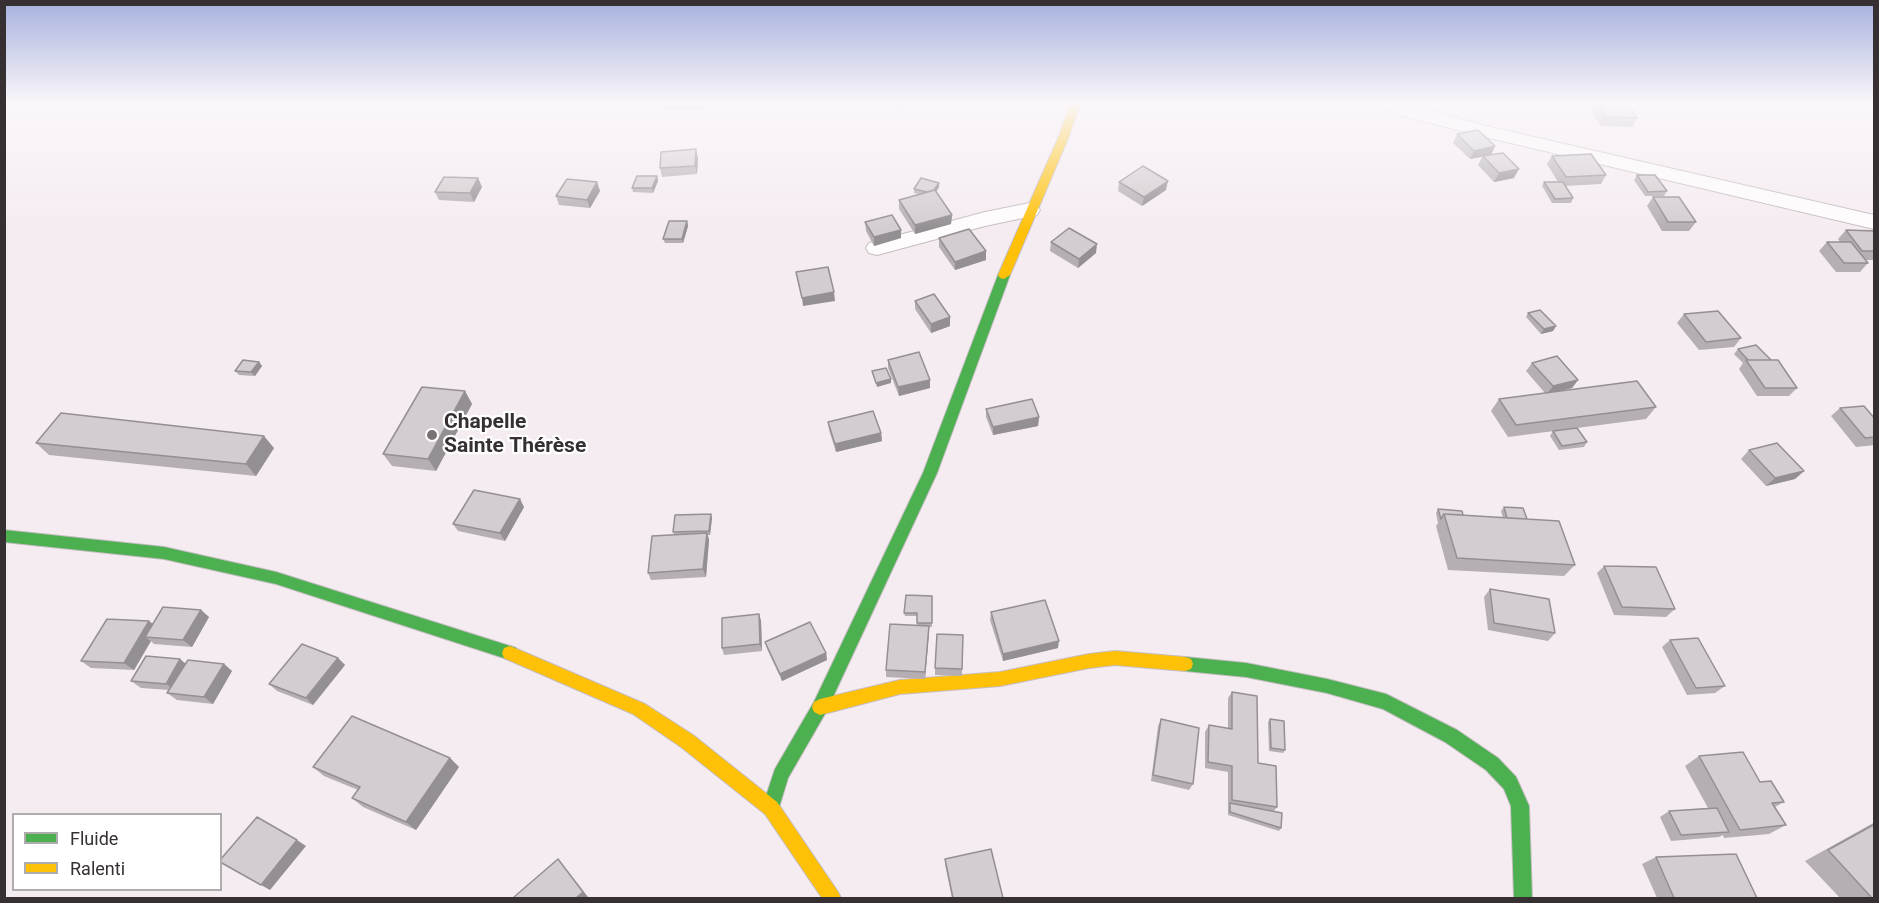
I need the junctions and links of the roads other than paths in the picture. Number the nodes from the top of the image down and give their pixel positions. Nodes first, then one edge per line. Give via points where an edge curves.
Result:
1 (1059, 146) edge
2 (1549, 146) edge
3 (1030, 210) junction
4 (1875, 222) edge
5 (877, 249) edge
6 (4, 536) edge
7 (820, 707) junction
8 (771, 808) junction
9 (832, 898) edge
10 (1523, 898) edge

1 - 3 street
2 - 4 street
3 - 5 street
3 - 7 street via 930,473
6 - 8 street via 164,553 276,578 516,655 639,710 687,741
7 - 8 street via 781,775
7 - 10 street via 900,687 1000,679 1115,658 1246,670 1386,702 1442,731 1492,764 1510,783 1520,806
8 - 9 street

